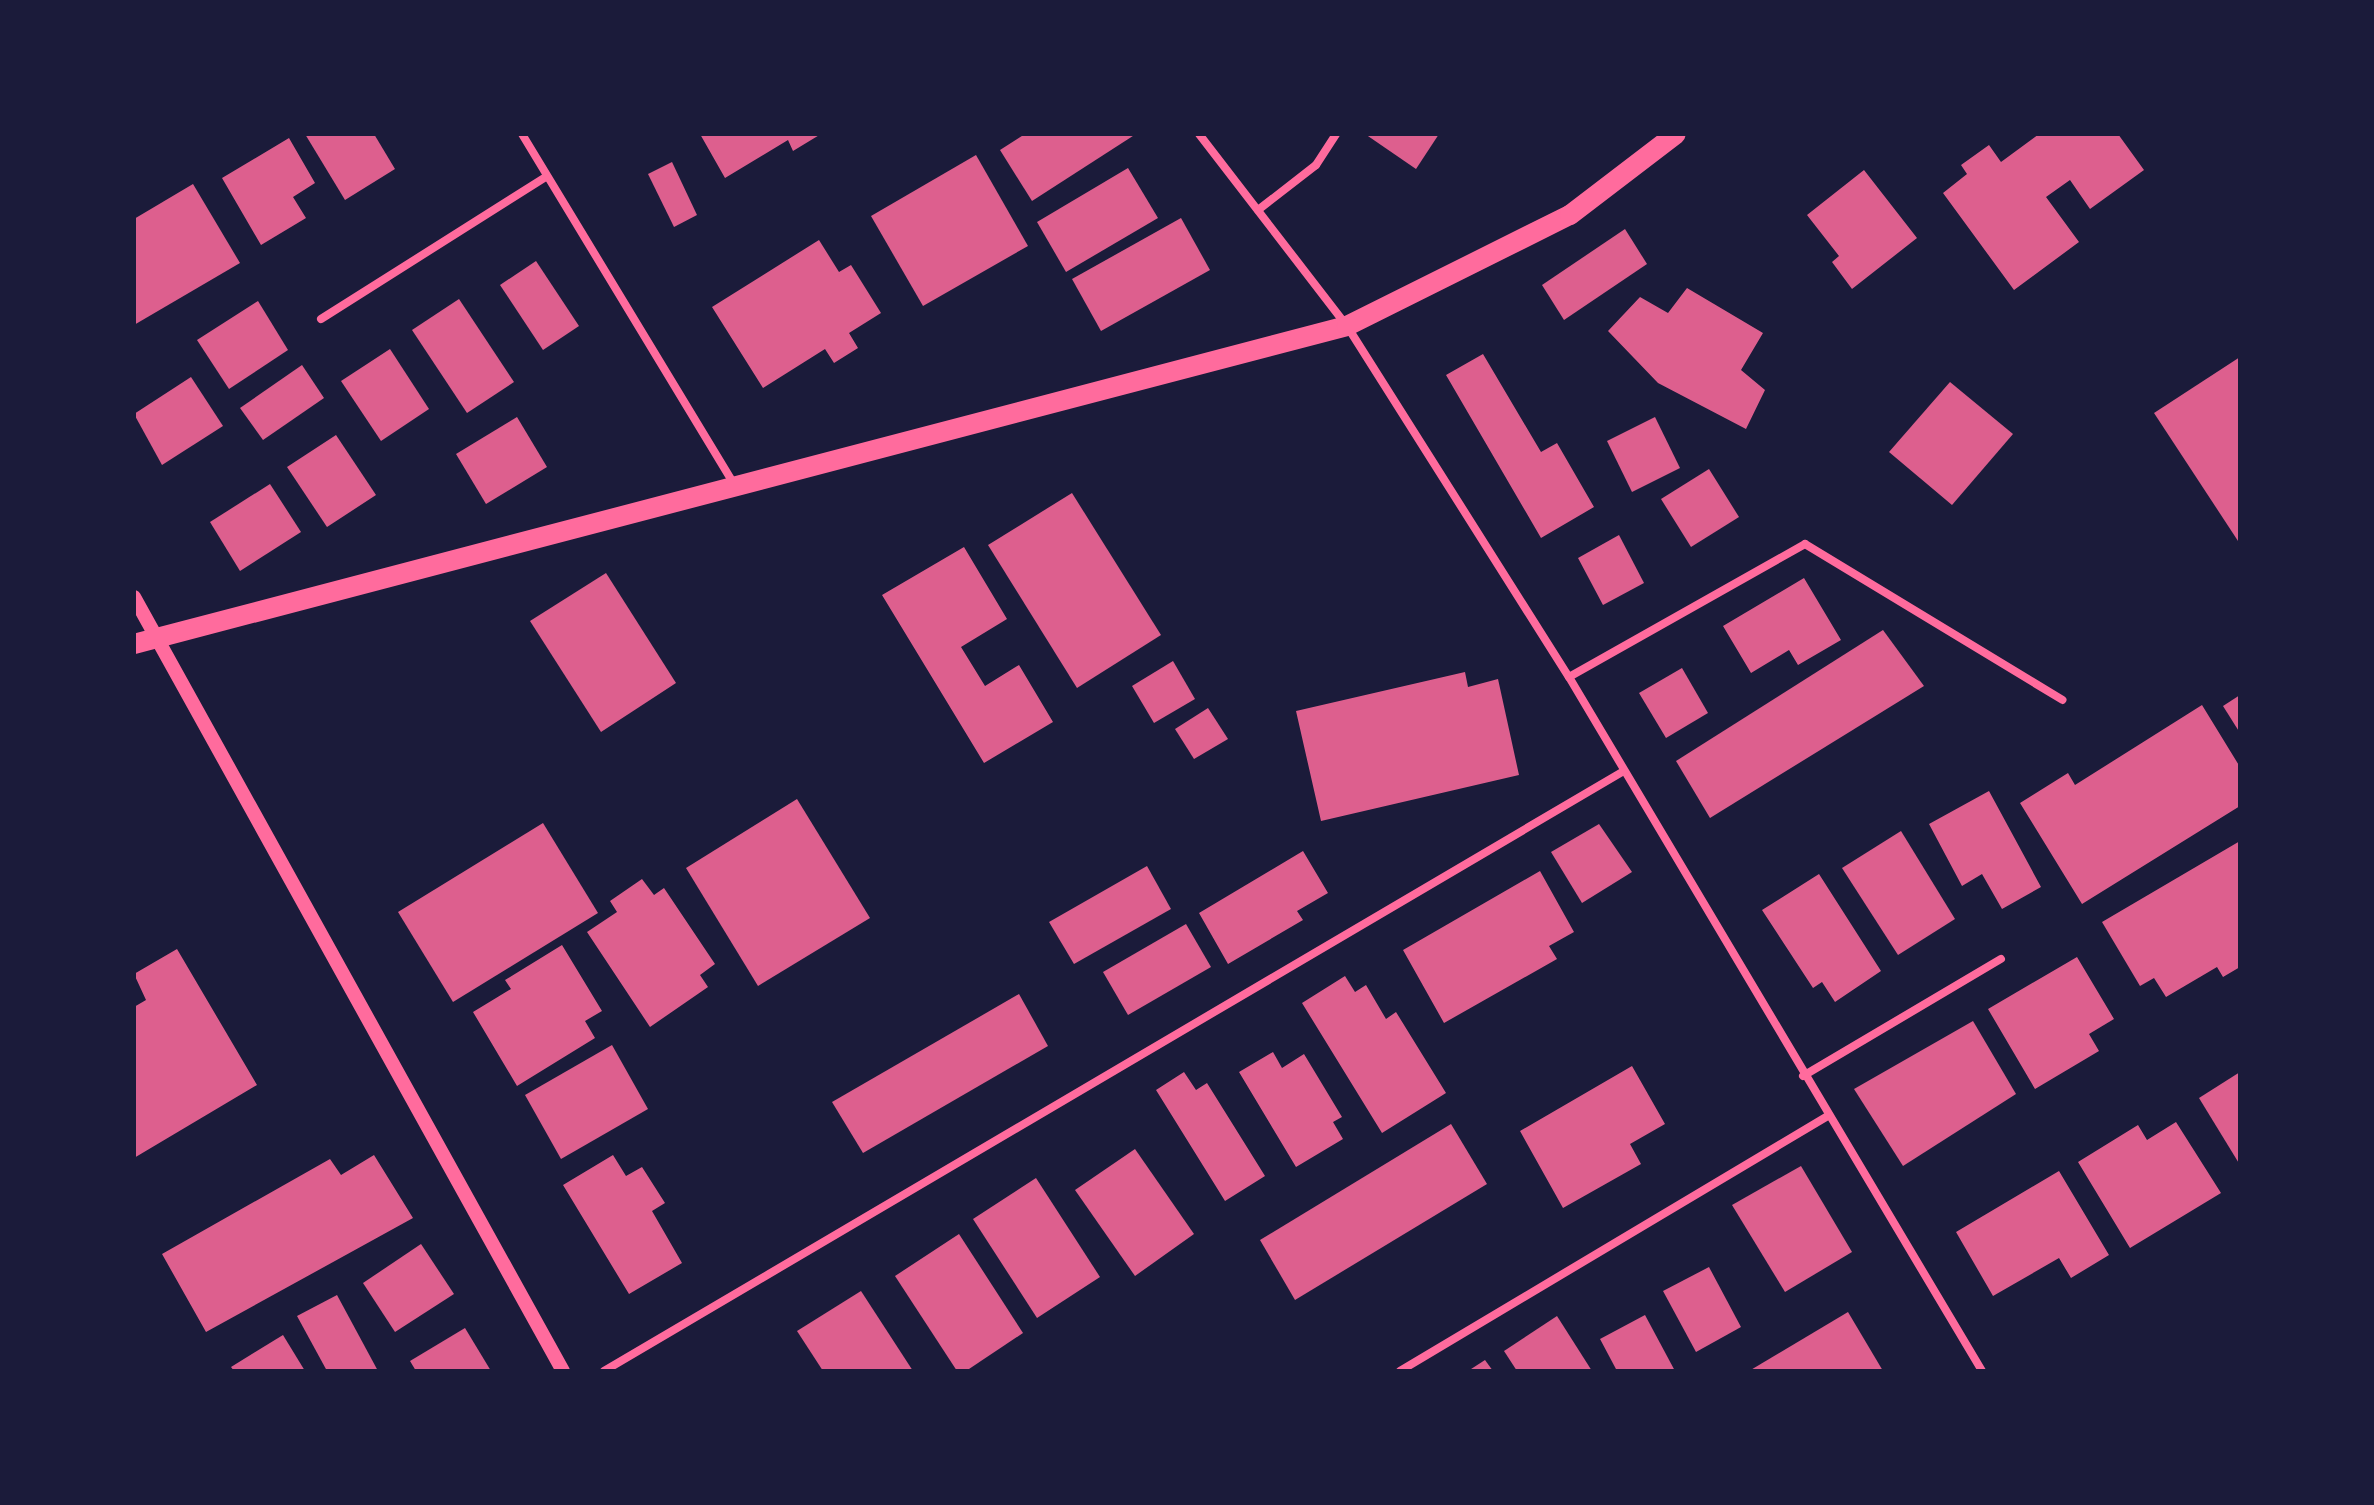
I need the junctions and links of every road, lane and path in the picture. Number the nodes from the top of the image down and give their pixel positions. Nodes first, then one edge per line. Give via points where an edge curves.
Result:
1 (522, 134) edge
2 (1199, 134) edge
3 (1336, 134) edge
4 (1676, 134) edge
5 (547, 176) junction
6 (1258, 210) junction
7 (321, 319) dead end
8 (1347, 326) junction
9 (738, 490) junction
10 (134, 597) edge
11 (160, 640) junction
12 (134, 644) edge
13 (1569, 677) junction
14 (2063, 700) dead end
15 (1622, 772) junction
16 (2001, 959) dead end
17 (1803, 1076) junction
18 (1827, 1116) junction
19 (563, 1371) edge
20 (604, 1371) edge
21 (1400, 1371) edge
22 (1982, 1371) edge

1 - 5 street
2 - 6 street
3 - 6 street via 1316,165
4 - 8 main road via 1570,215
5 - 7 street
5 - 9 street
6 - 8 street
8 - 9 main road
8 - 13 street
9 - 11 main road
10 - 11 street
11 - 12 main road
11 - 19 street
13 - 14 street via 1805,544
13 - 15 street
15 - 17 street
15 - 20 street
16 - 17 street
17 - 18 street
18 - 21 street
18 - 22 street

